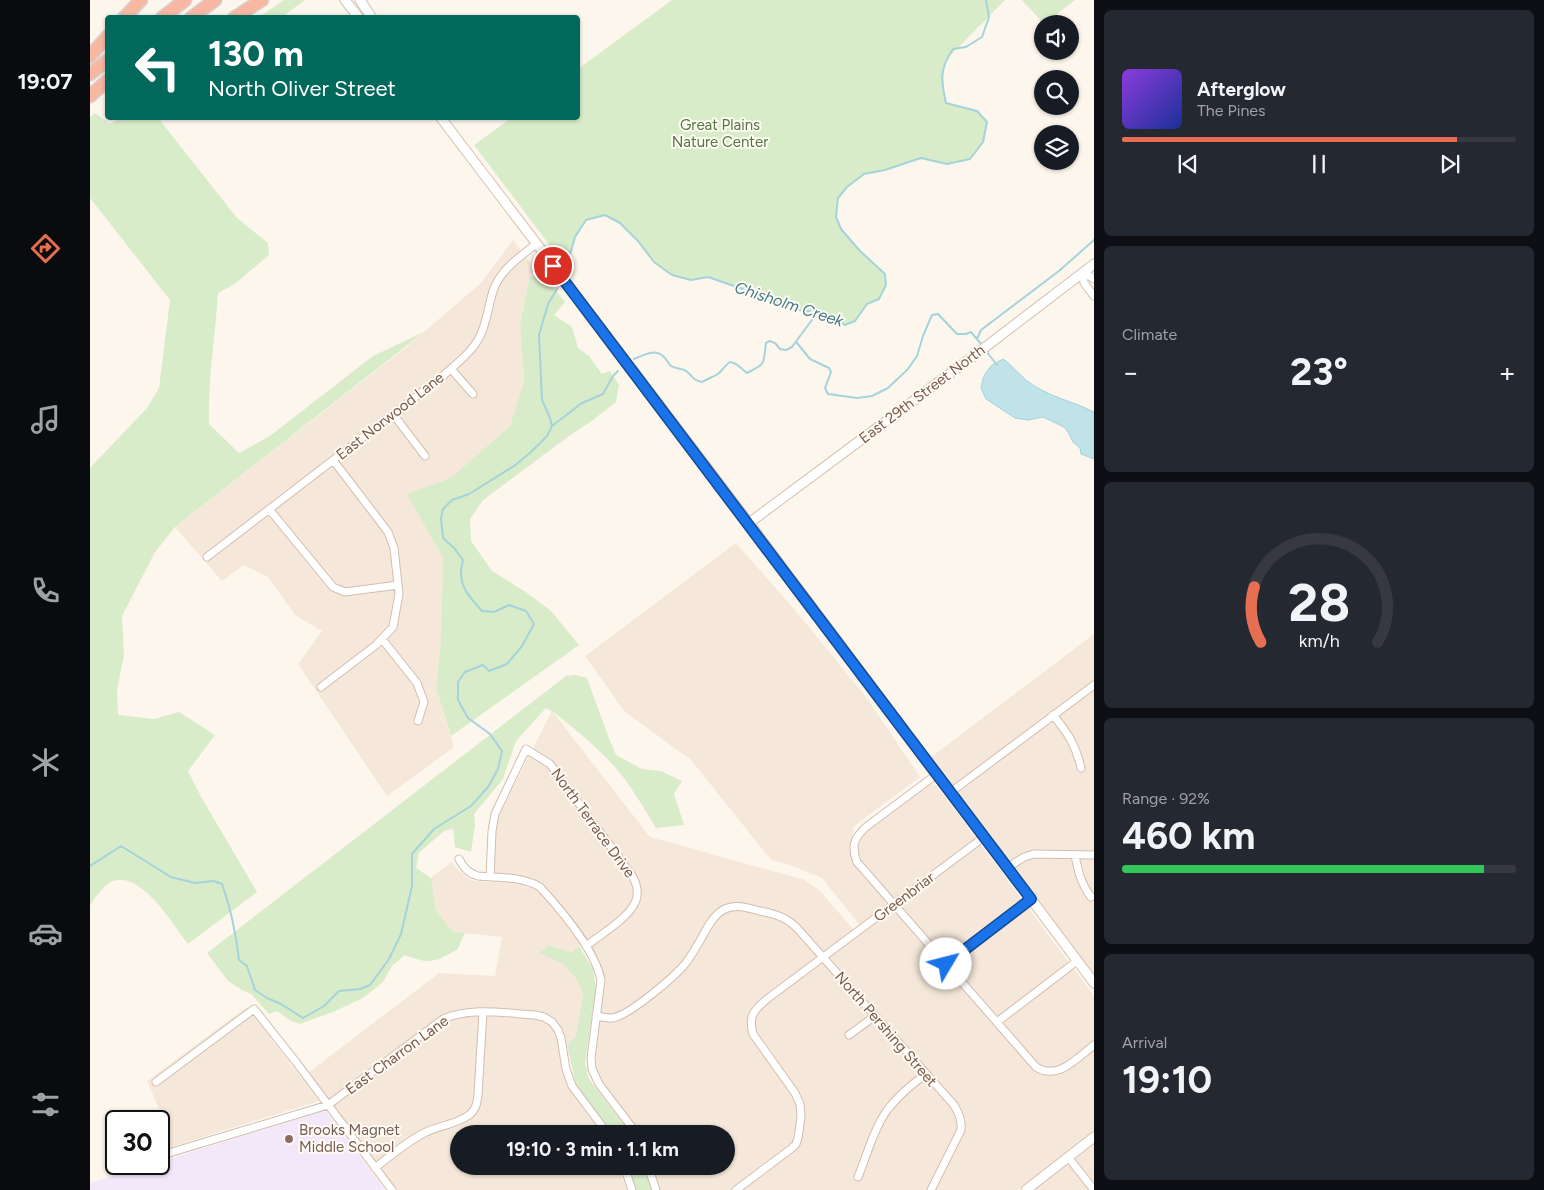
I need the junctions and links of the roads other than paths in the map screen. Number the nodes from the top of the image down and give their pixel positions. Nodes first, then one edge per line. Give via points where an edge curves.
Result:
1 (141, 0) edge
2 (185, 0) edge
3 (214, 0) edge
4 (262, 0) edge
5 (345, 0) edge
6 (360, 0) edge
7 (127, 15) edge
8 (166, 15) edge
9 (195, 15) edge
10 (239, 15) edge
11 (357, 15) edge
12 (370, 15) edge
13 (105, 39) edge
14 (90, 56) edge
15 (105, 62) edge
16 (90, 74) edge
17 (105, 83) edge
18 (105, 93) edge
19 (90, 96) edge
20 (90, 102) edge
21 (443, 120) edge
22 (536, 244) junction
23 (1094, 264) edge
24 (1083, 272) junction
25 (1094, 279) edge
26 (1094, 296) edge
27 (451, 369) junction
28 (473, 394) dead end
29 (393, 414) junction
30 (425, 456) dead end
31 (333, 460) junction
32 (269, 509) junction
33 (748, 523) junction
34 (207, 557) dead end
35 (398, 585) junction
36 (382, 639) junction
37 (1094, 685) edge
38 (321, 687) dead end
39 (1053, 716) junction
40 (418, 721) dead end
41 (1080, 768) dead end
42 (937, 774) junction
43 (951, 792) junction
44 (984, 837) junction
45 (1075, 855) junction
46 (1094, 855) edge
47 (459, 859) dead end
48 (1007, 868) junction
49 (490, 877) junction
50 (1092, 897) dead end
51 (1031, 899) junction
52 (894, 905) junction
53 (586, 946) junction
54 (823, 958) junction
55 (1078, 961) junction
56 (946, 964) junction
57 (1094, 983) edge
58 (483, 1012) junction
59 (596, 1016) junction
60 (874, 1016) junction
61 (997, 1022) junction
62 (850, 1036) dead end
63 (1094, 1045) edge
64 (926, 1074) junction
65 (156, 1082) dead end
66 (328, 1105) junction
67 (601, 1125) edge
68 (630, 1125) edge
69 (1094, 1137) edge
70 (170, 1153) edge
71 (1068, 1157) junction
72 (375, 1168) junction
73 (627, 1175) edge
74 (651, 1175) edge
75 (858, 1177) dead end
76 (392, 1190) edge
77 (632, 1190) edge
78 (656, 1190) edge
79 (736, 1190) edge
80 (931, 1190) edge
81 (1026, 1190) edge
82 (1094, 1190) edge

1 - 7 highway
2 - 8 highway
3 - 9 highway
4 - 10 highway
5 - 11 main road
6 - 12 main road
13 - 14 highway
15 - 16 highway
17 - 19 highway
18 - 20 highway
21 - 22 main road
22 - 27 street, East Norwood Lane via 510,264 495,285 479,338
22 - 33 main road
23 - 24 main road, East 29th Street North
24 - 25 street
24 - 26 street via 1084,283
24 - 33 main road, East 29th Street North
27 - 28 street
27 - 29 street, East Norwood Lane
29 - 30 street
29 - 31 street, East Norwood Lane
31 - 32 street, East Norwood Lane
31 - 35 street via 388,532 394,548
32 - 34 street, East Norwood Lane
32 - 35 street via 333,587 345,592
33 - 42 main road
35 - 36 street via 393,627
36 - 38 street
36 - 40 street via 417,683 424,702
37 - 39 street
39 - 41 street via 1072,740
39 - 43 street
42 - 43 main road
42 - 52 street via 866,827 854,844 857,862
43 - 44 main road
44 - 48 main road
44 - 52 street, Greenbriar
45 - 46 street
45 - 48 street via 1034,854
45 - 50 street via 1082,884
47 - 49 street via 472,874
48 - 51 main road
49 - 53 street via 521,879 540,887
49 - 53 street, North Terrace Drive via 495,814 526,749 550,764 634,876 638,888 634,907 628,914
51 - 55 main road
51 - 56 street
52 - 54 street, Greenbriar
52 - 56 street
53 - 59 street via 592,953 601,980
54 - 59 street, North Pershing Street via 791,922 778,915 734,906 717,915 685,964 668,981 621,1015 612,1018
54 - 60 street, North Pershing Street
54 - 79 street, Greenbriar via 754,1012 750,1025 753,1034 795,1093 801,1117 796,1144 749,1185
55 - 57 main road
55 - 61 street
56 - 61 street
58 - 66 street, East Charron Lane via 455,1014 443,1019
58 - 67 street, East Charron Lane via 534,1015 552,1022 561,1038 572,1086
58 - 72 street via 478,1095 473,1111 425,1133
59 - 68 street via 592,1069 599,1084
60 - 62 street
60 - 64 street, North Pershing Street
61 - 63 street via 1043,1071 1063,1069
64 - 75 street via 887,1110
64 - 80 street, North Pershing Street via 954,1105 962,1121 957,1139
65 - 66 street via 254,1009
66 - 70 street, East Charron Lane
66 - 72 street
69 - 71 main road
71 - 81 main road
71 - 82 street
72 - 76 street
73 - 77 street
74 - 78 street

